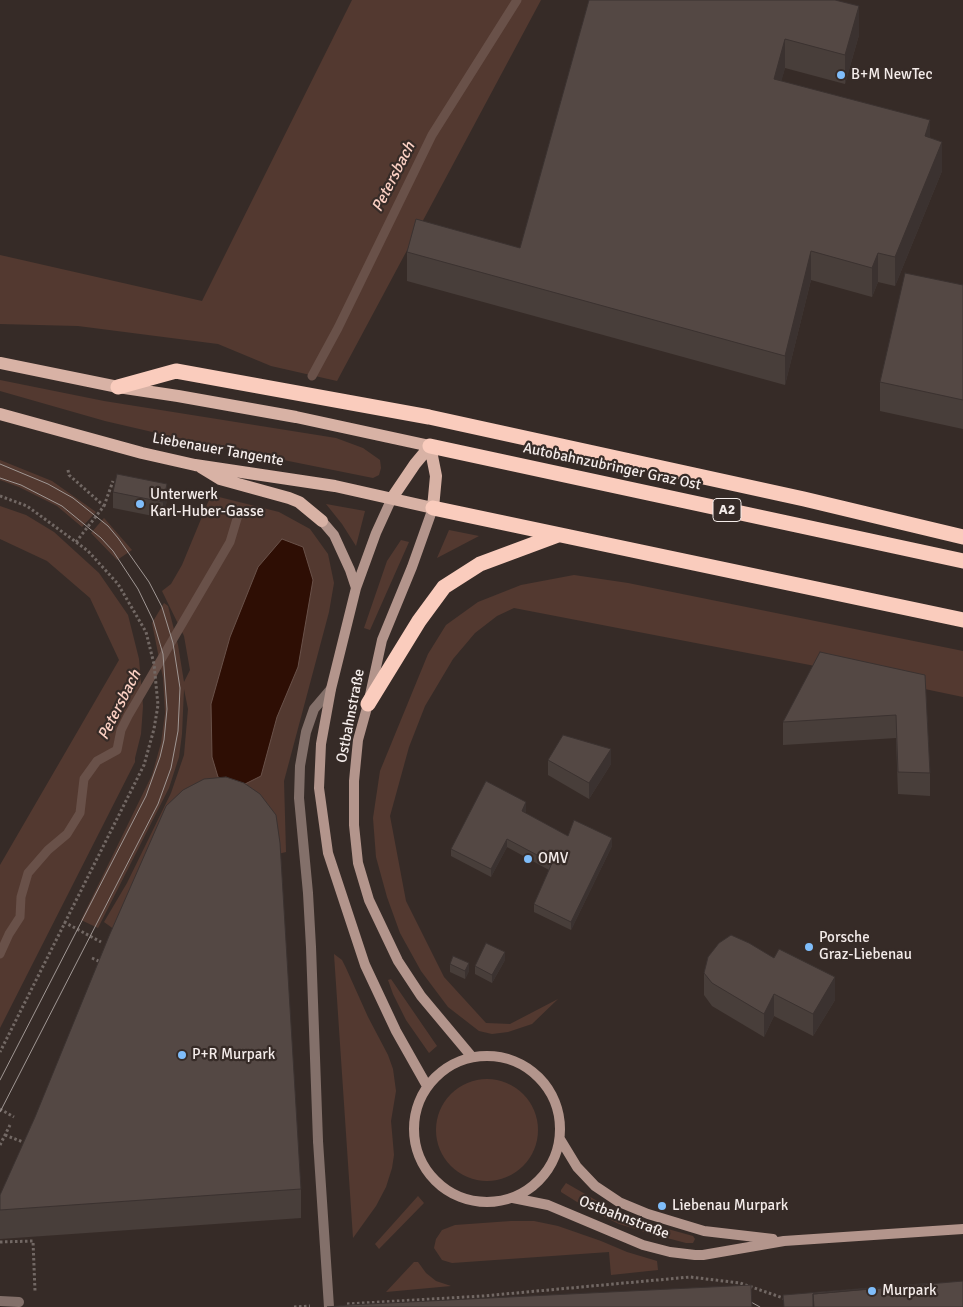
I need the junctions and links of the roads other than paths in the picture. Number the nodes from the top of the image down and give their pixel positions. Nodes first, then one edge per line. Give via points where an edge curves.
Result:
1 (0, 364) edge
2 (118, 387) junction
3 (0, 414) edge
4 (430, 446) junction
5 (195, 465) junction
6 (392, 498) junction
7 (433, 508) junction
8 (322, 521) joint
9 (558, 535) junction
10 (963, 537) edge
11 (963, 561) edge
12 (356, 588) junction
13 (963, 620) edge
14 (331, 689) junction
15 (368, 704) junction
16 (472, 1057) junction
17 (427, 1086) junction
18 (560, 1139) junction
19 (513, 1198) junction
20 (963, 1229) edge
21 (784, 1241) junction
22 (0, 1301) edge
23 (18, 1302) dead end
24 (329, 1307) edge

1 - 2 main road
2 - 4 main road via 296,417
2 - 10 highway via 176,371 185,372 439,420
3 - 5 main road, Liebenauer Tangente
4 - 6 main road
4 - 7 main road via 436,476
4 - 11 highway, Autobahnzubringer Graz Ost / A2
5 - 6 main road, Liebenauer Tangente
5 - 8 main road via 220,479 299,502
6 - 7 main road, Liebenauer Tangente
6 - 12 main road, Ostbahnstraße
7 - 9 highway
7 - 15 main road, Ostbahnstraße via 382,640
8 - 12 main road via 334,535
9 - 13 highway
9 - 15 highway via 480,564 444,587
12 - 14 main road, Ostbahnstraße
14 - 17 main road, Ostbahnstraße via 321,744 319,788 328,853 365,965 396,1031
14 - 24 lane, bridge via 314,709 306,732 299,798 313,974 318,1141
15 - 16 main road, Ostbahnstraße via 358,740 354,781 358,863 369,900 398,961 421,996
16 - 17 main road, Ostbahnstraße via 447,1068
16 - 18 main road, Ostbahnstraße via 504,1058 535,1073 555,1101
17 - 19 main road, Ostbahnstraße via 416,1111 414,1138 422,1164 432,1179 446,1191 480,1203
18 - 19 main road, Ostbahnstraße via 555,1158 545,1175
18 - 21 main road, Ostbahnstraße via 577,1167 595,1186 619,1202 704,1231
19 - 21 main road, Ostbahnstraße via 548,1205 643,1245 670,1252 703,1256
20 - 21 main road, Ostbahnstraße
22 - 23 lane

